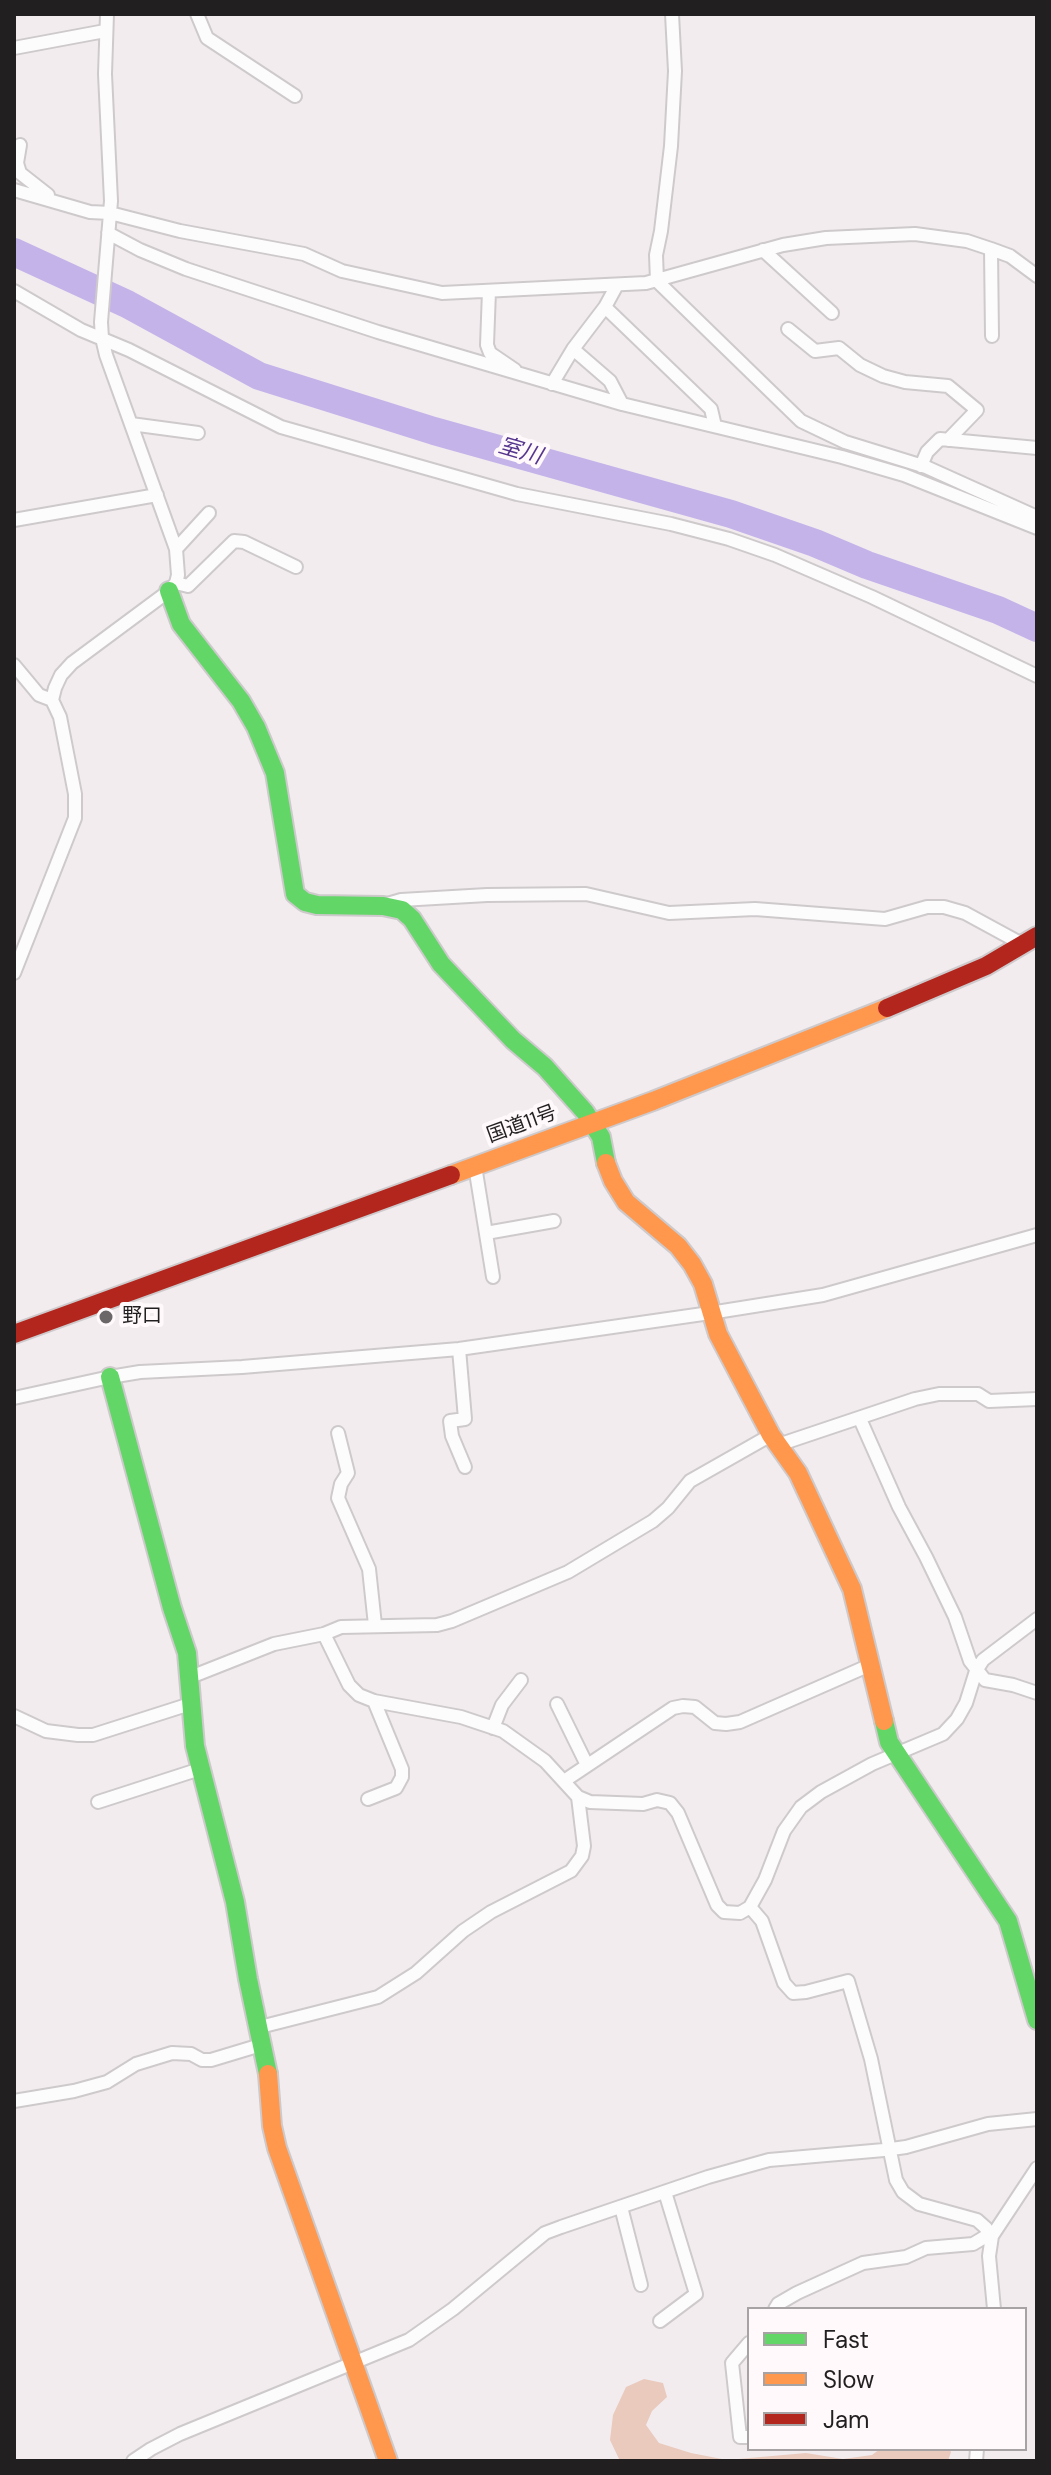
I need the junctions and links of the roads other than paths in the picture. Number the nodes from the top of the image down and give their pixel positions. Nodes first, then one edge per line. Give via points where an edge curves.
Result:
1 (107, 14) edge
2 (197, 14) edge
3 (672, 14) edge
4 (105, 31) junction
5 (14, 48) edge
6 (295, 96) dead end
7 (20, 145) dead end
8 (14, 190) edge
9 (56, 201) junction
10 (110, 213) junction
11 (108, 236) junction
12 (991, 249) junction
13 (763, 250) junction
14 (1037, 276) edge
15 (657, 281) junction
16 (617, 285) junction
17 (14, 291) edge
18 (489, 291) junction
19 (605, 307) junction
20 (832, 313) dead end
21 (788, 329) dead end
22 (992, 336) dead end
23 (102, 338) junction
24 (573, 349) junction
25 (519, 374) junction
26 (552, 384) junction
27 (622, 404) junction
28 (131, 424) junction
29 (715, 426) junction
30 (198, 433) dead end
31 (948, 440) junction
32 (1037, 448) edge
33 (921, 466) junction
34 (157, 495) junction
35 (209, 513) dead end
36 (1037, 517) edge
37 (14, 520) edge
38 (1037, 528) edge
39 (176, 549) junction
40 (296, 567) dead end
41 (172, 587) junction
42 (14, 665) edge
43 (1037, 676) edge
44 (52, 700) junction
45 (383, 906) junction
46 (1033, 943) edge
47 (14, 972) edge
48 (593, 1123) junction
49 (475, 1166) junction
50 (554, 1221) dead end
51 (486, 1233) junction
52 (1037, 1235) edge
53 (493, 1277) dead end
54 (710, 1313) junction
55 (14, 1334) edge
56 (459, 1349) junction
57 (110, 1377) junction
58 (16, 1393) edge
59 (1037, 1399) edge
60 (860, 1419) junction
61 (338, 1433) dead end
62 (775, 1440) junction
63 (465, 1467) dead end
64 (1037, 1619) edge
65 (375, 1625) junction
66 (324, 1634) junction
67 (870, 1665) junction
68 (976, 1671) junction
69 (188, 1678) junction
70 (521, 1680) dead end
71 (1037, 1693) edge
72 (374, 1701) junction
73 (190, 1704) junction
74 (557, 1704) dead end
75 (14, 1716) edge
76 (493, 1728) junction
77 (898, 1754) junction
78 (587, 1765) junction
79 (200, 1769) junction
80 (564, 1781) junction
81 (578, 1797) junction
82 (368, 1799) dead end
83 (98, 1802) dead end
84 (750, 1907) junction
85 (1037, 2020) edge
86 (262, 2036) junction
87 (14, 2101) edge
88 (1037, 2119) edge
89 (890, 2149) junction
90 (1037, 2168) edge
91 (665, 2192) junction
92 (621, 2207) junction
93 (990, 2235) junction
94 (641, 2285) dead end
95 (776, 2307) edge
96 (994, 2307) edge
97 (660, 2321) dead end
98 (747, 2345) edge
99 (353, 2363) junction
100 (747, 2437) edge
101 (133, 2461) edge
102 (388, 2461) edge

1 - 4 street
2 - 6 street via 207,38
3 - 15 street via 671,146
4 - 5 street
4 - 10 street
7 - 9 street via 20,173
8 - 9 street
9 - 10 street
10 - 11 street
10 - 18 street via 304,254 342,271 442,293
11 - 23 street
11 - 25 street via 186,269
12 - 13 street via 915,234 826,238
12 - 14 street
12 - 22 street
13 - 15 street
13 - 20 street
15 - 16 street
15 - 33 street via 801,421 845,442
16 - 18 street
16 - 19 street
17 - 23 street
18 - 25 street via 487,345
19 - 24 street
19 - 29 street via 711,409
21 - 31 street via 815,351 839,348 883,376 948,386 977,410
23 - 28 street
23 - 43 street via 281,427 517,494 671,524 775,555
24 - 26 street
24 - 27 street via 610,381
25 - 26 street
26 - 27 street
27 - 29 street
28 - 30 street
28 - 34 street
29 - 38 street via 904,475
31 - 32 street
31 - 33 street via 940,439
33 - 36 street
34 - 37 street
34 - 39 street
35 - 39 street
39 - 41 street
40 - 41 street via 234,541 188,586
41 - 44 street via 72,663
41 - 45 main road via 181,624 256,727 279,791 295,894 317,905
42 - 44 street via 39,695
44 - 47 street via 60,717 75,818
45 - 46 street via 401,900 586,894 669,913 755,909 885,919 944,907
45 - 48 main road via 402,910 412,919 441,964 545,1067
46 - 48 main road, 国道11号 via 935,989
48 - 49 main road, 国道11号
48 - 54 main road via 613,1181 626,1202 678,1246 703,1284
49 - 51 street
49 - 55 main road, 国道11号
50 - 51 street
51 - 53 street
52 - 54 street via 823,1295
54 - 56 street
54 - 62 main road
56 - 57 street
56 - 63 street via 465,1419 450,1421
57 - 58 street
57 - 69 main road via 187,1653
59 - 60 street via 989,1401 978,1394 939,1394
60 - 62 street
60 - 68 street
61 - 65 street via 348,1473 338,1498 369,1569
62 - 65 street via 690,1481 653,1521 568,1572 452,1621
62 - 67 main road via 798,1473 852,1589
64 - 68 street
65 - 66 street
66 - 69 street via 274,1644
66 - 72 street via 349,1685
67 - 77 main road via 889,1742
67 - 78 street via 740,1722 715,1723 695,1707 673,1708
68 - 71 street via 985,1680
68 - 77 street via 966,1703 943,1734
69 - 73 main road
70 - 76 street
72 - 76 street
72 - 82 street via 402,1777 396,1788
73 - 75 street via 93,1735 46,1731
73 - 79 main road
74 - 78 street
76 - 80 street via 545,1761
77 - 84 street via 801,1807 784,1831
77 - 85 main road via 1008,1921
78 - 80 street
79 - 83 street
79 - 86 main road via 235,1902
80 - 81 street
81 - 84 street via 620,1804 670,1803 717,1905 724,1912 740,1913
81 - 86 street via 584,1846 571,1871 491,1912 378,1997
84 - 89 street via 762,1921 784,1983 793,1993 848,1981
86 - 87 street via 211,2060 172,2053 136,2064 107,2082
86 - 99 main road via 277,2148
88 - 89 street via 988,2124
89 - 91 street via 769,2160
89 - 93 street via 903,2192 919,2204 977,2220
90 - 93 street
91 - 92 street
91 - 97 street via 696,2294
92 - 94 street
92 - 99 street via 545,2233 409,2340
93 - 95 street via 973,2244 926,2248 906,2257 863,2263
93 - 96 street
98 - 100 street via 732,2363 740,2437
99 - 101 street via 180,2434
99 - 102 main road

